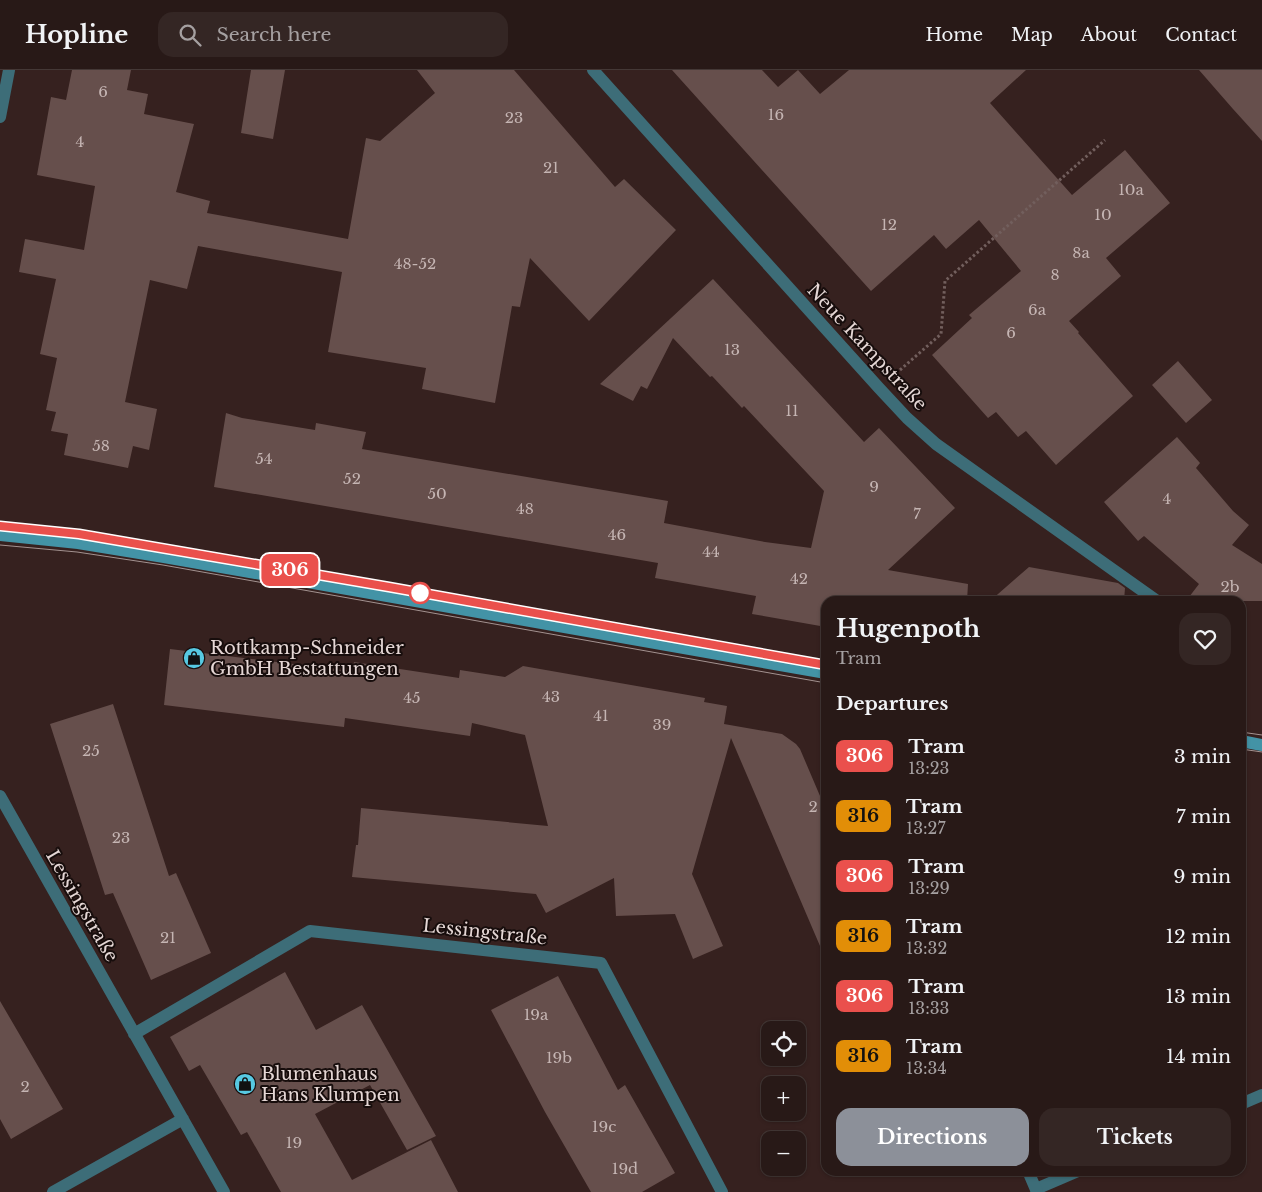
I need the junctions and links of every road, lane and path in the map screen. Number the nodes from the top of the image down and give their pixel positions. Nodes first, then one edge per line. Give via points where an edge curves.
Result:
1 (9, 70) edge
2 (593, 70) edge
3 (0, 117) edge
4 (1104, 140) dead end
5 (879, 388) junction
6 (0, 535) edge
7 (1150, 596) edge
8 (821, 672) edge
9 (1246, 743) edge
10 (1262, 745) edge
11 (0, 796) edge
12 (134, 1034) junction
13 (1262, 1095) edge
14 (1246, 1102) edge
15 (183, 1119) junction
16 (1030, 1176) edge
17 (1067, 1176) edge
18 (1036, 1190) edge
19 (53, 1192) edge
20 (224, 1192) edge
21 (722, 1192) edge

1 - 3 street
2 - 5 street, Neue Kampstraße
4 - 5 path via 945,281 940,334
5 - 7 street, Neue Kampstraße via 936,444
6 - 8 street via 164,557
9 - 10 street
11 - 12 street, Lessingstraße
12 - 15 street, Lessingstraße
12 - 21 street, Lessingstraße via 310,931 601,963
13 - 14 street
15 - 19 street
15 - 20 street, Lessingstraße
16 - 18 street
17 - 18 street

